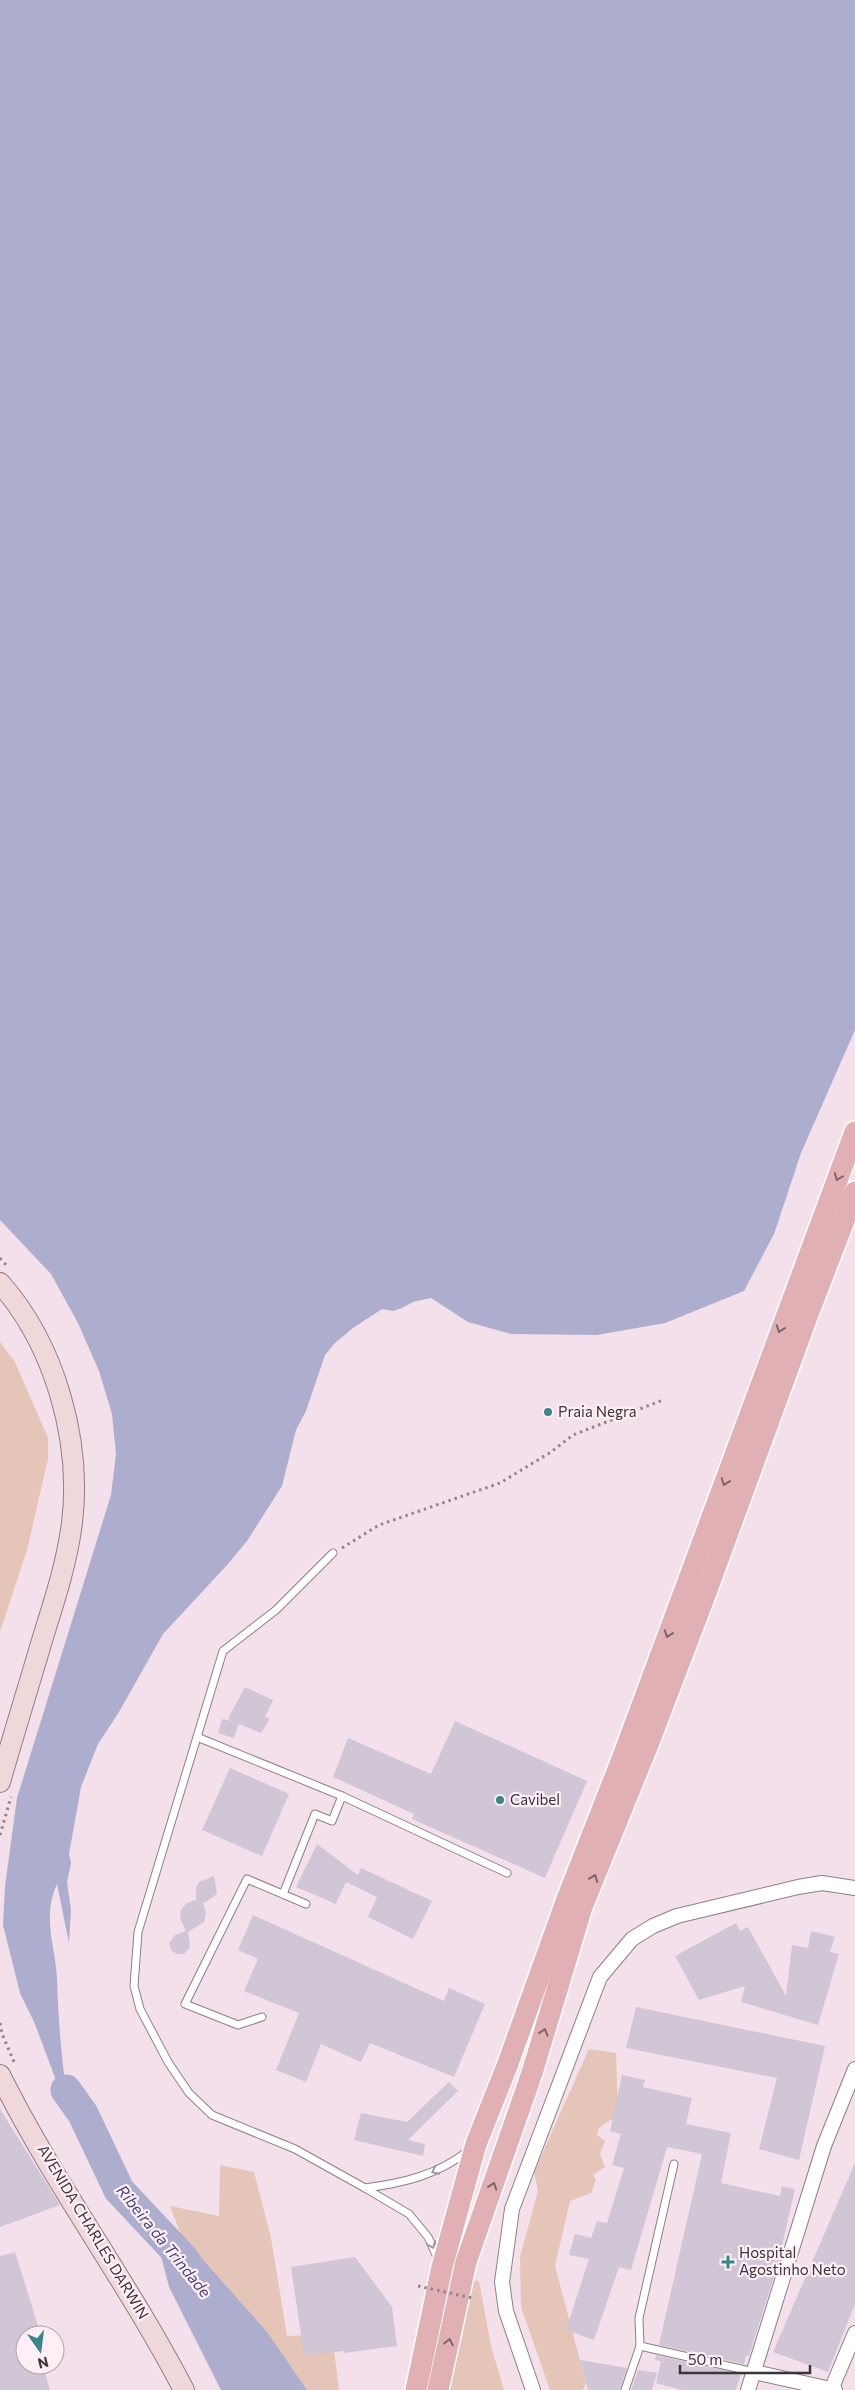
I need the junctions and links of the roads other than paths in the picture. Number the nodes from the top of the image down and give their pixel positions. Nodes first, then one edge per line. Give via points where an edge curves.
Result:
1 (855, 1132) edge
2 (855, 1192) edge
3 (0, 1283) edge
4 (333, 1553) road end
5 (197, 1737) junction
6 (0, 1782) edge
7 (342, 1796) junction
8 (507, 1873) dead end
9 (855, 1888) edge
10 (283, 1894) junction
11 (306, 1904) dead end
12 (262, 2017) dead end
13 (855, 2069) edge
14 (2, 2084) edge
15 (850, 2098) edge
16 (476, 2144) junction
17 (674, 2164) dead end
18 (366, 2188) junction
19 (442, 2267) junction
20 (855, 2333) edge
21 (640, 2346) junction
22 (754, 2372) junction
23 (184, 2390) edge
24 (416, 2390) edge
25 (438, 2390) edge
26 (534, 2390) edge
27 (625, 2390) edge
28 (748, 2390) edge
29 (832, 2390) edge

1 -> 16 main road
25 -> 2 main road via 466,2262 532,2073 582,1907 684,1652
3 - 6 main road via 41,1345 54,1378 67,1423 74,1494 71,1530 60,1581
4 - 5 lane via 276,1610 223,1650
5 - 7 lane
5 - 18 lane via 138,1932 134,1986 140,2010 189,2093 212,2114 295,2149
7 - 8 lane
7 - 10 lane via 332,1821 315,1814
9 - 26 street via 822,1884 798,1886 677,1916 632,1940 600,1977 512,2209 502,2282 506,2311
10 - 11 lane
10 - 12 lane via 247,1879 185,2004 238,2025
13 - 15 street
14 - 23 main road, AVENIDA CHARLES DARWIN via 156,2336
15 - 22 street via 824,2146
16 -> 18 lane via 431,2174 409,2182
16 - 19 main road
17 - 21 lane via 639,2318
18 -> 19 lane via 394,2203 420,2224
19 - 24 main road
20 - 29 street
21 - 22 lane
21 - 27 lane
22 - 28 street
22 - 29 street

